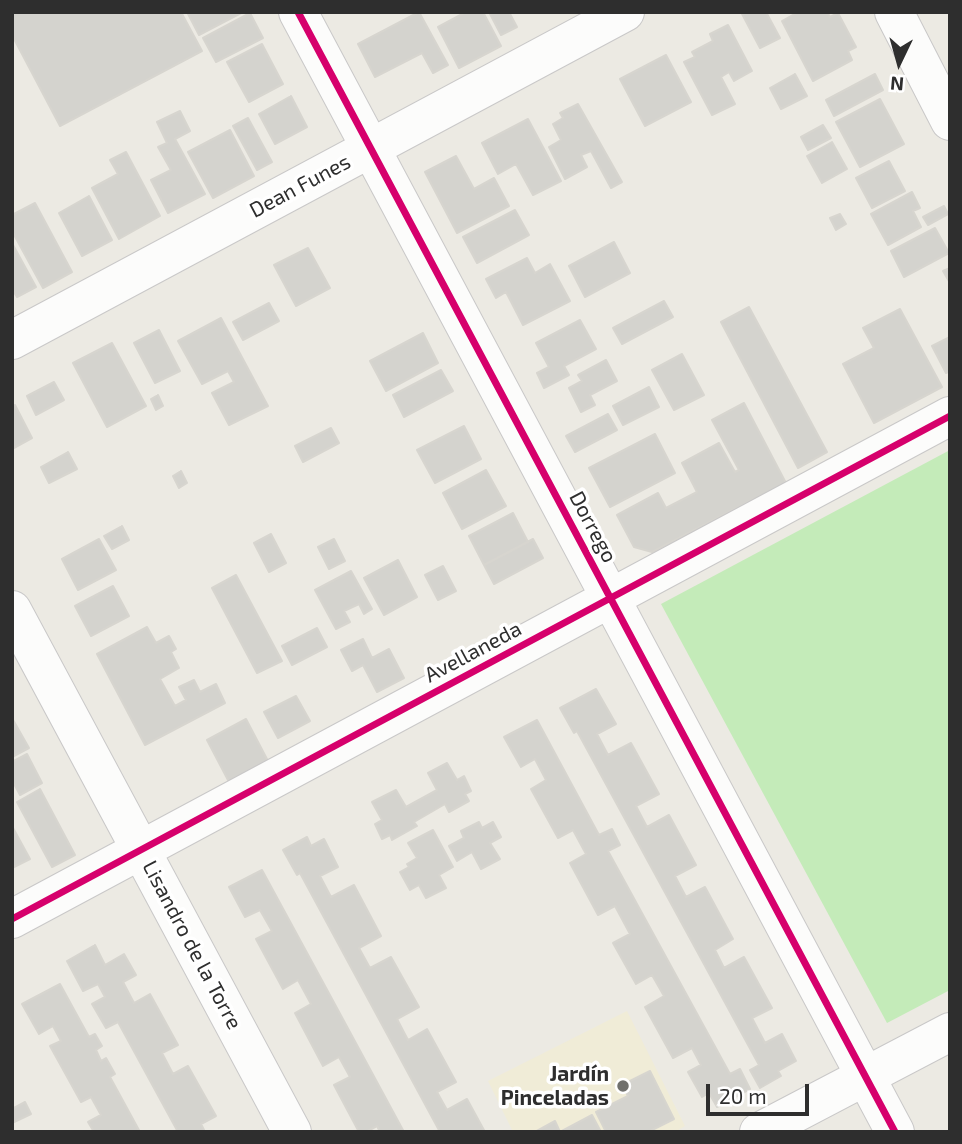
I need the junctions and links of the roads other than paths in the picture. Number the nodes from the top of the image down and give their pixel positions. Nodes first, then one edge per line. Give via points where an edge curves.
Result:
1 (298, 12) edge
2 (625, 12) edge
3 (894, 12) edge
4 (950, 121) edge
5 (371, 148) junction
6 (12, 340) edge
7 (950, 416) edge
8 (611, 598) junction
9 (12, 610) edge
10 (141, 850) junction
11 (12, 919) edge
12 (950, 1032) edge
13 (866, 1076) junction
14 (292, 1132) edge
15 (760, 1132) edge
16 (895, 1132) edge

1 - 5 street, Dorrego
2 - 5 street, Dean Funes
3 - 4 street
5 - 6 street, Dean Funes
5 - 8 street, Dorrego
7 - 8 street, Avellaneda
8 - 10 street, Avellaneda
8 - 13 street, Dorrego
9 - 10 street, Lisandro de la Torre
10 - 11 street, Avellaneda
10 - 14 street, Lisandro de la Torre
12 - 13 street
13 - 15 street
13 - 16 street, Dorrego

